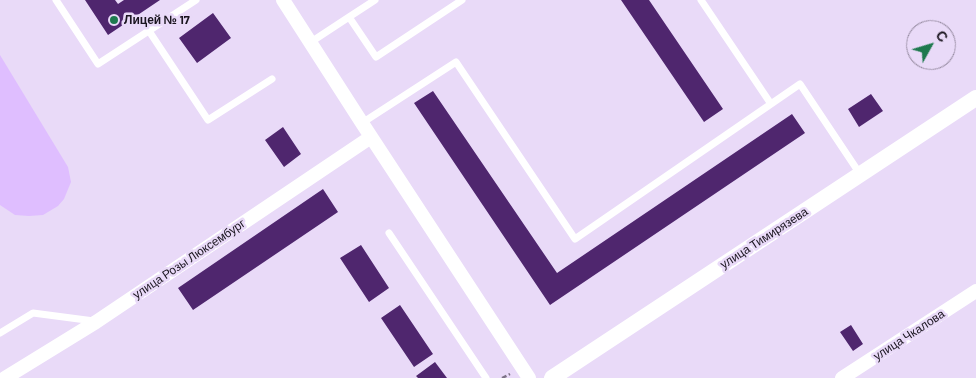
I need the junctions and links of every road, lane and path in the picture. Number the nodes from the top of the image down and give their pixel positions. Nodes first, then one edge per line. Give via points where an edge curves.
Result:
1 (56, 0) edge
2 (196, 0) edge
3 (283, 0) edge
4 (375, 0) edge
5 (462, 0) edge
6 (702, 0) edge
7 (349, 17) junction
8 (149, 31) junction
9 (311, 42) junction
10 (272, 79) dead end
11 (976, 98) edge
12 (771, 104) junction
13 (362, 123) junction
14 (371, 137) junction
15 (860, 174) junction
16 (389, 233) dead end
17 (976, 291) edge
18 (96, 322) junction
19 (0, 333) edge
20 (5, 378) edge
21 (486, 378) edge
22 (529, 378) edge
23 (552, 378) edge
24 (842, 378) edge

1 - 8 lane via 98,64
2 - 8 lane
3 - 9 street
4 - 7 lane
5 - 7 lane via 376,57
6 - 12 lane
7 - 9 lane
8 - 10 lane via 208,120
9 - 13 street
11 - 15 street, улица Тимирязева
12 - 13 lane via 575,240 456,62
12 - 15 lane via 800,84
13 - 14 street
14 - 18 street, улица Розы Люксембург
14 - 22 street
15 - 23 street, улица Тимирязева
16 - 21 lane
17 - 24 street, улица Чкалова
18 - 19 lane via 33,313
18 - 20 street, улица Розы Люксембург

